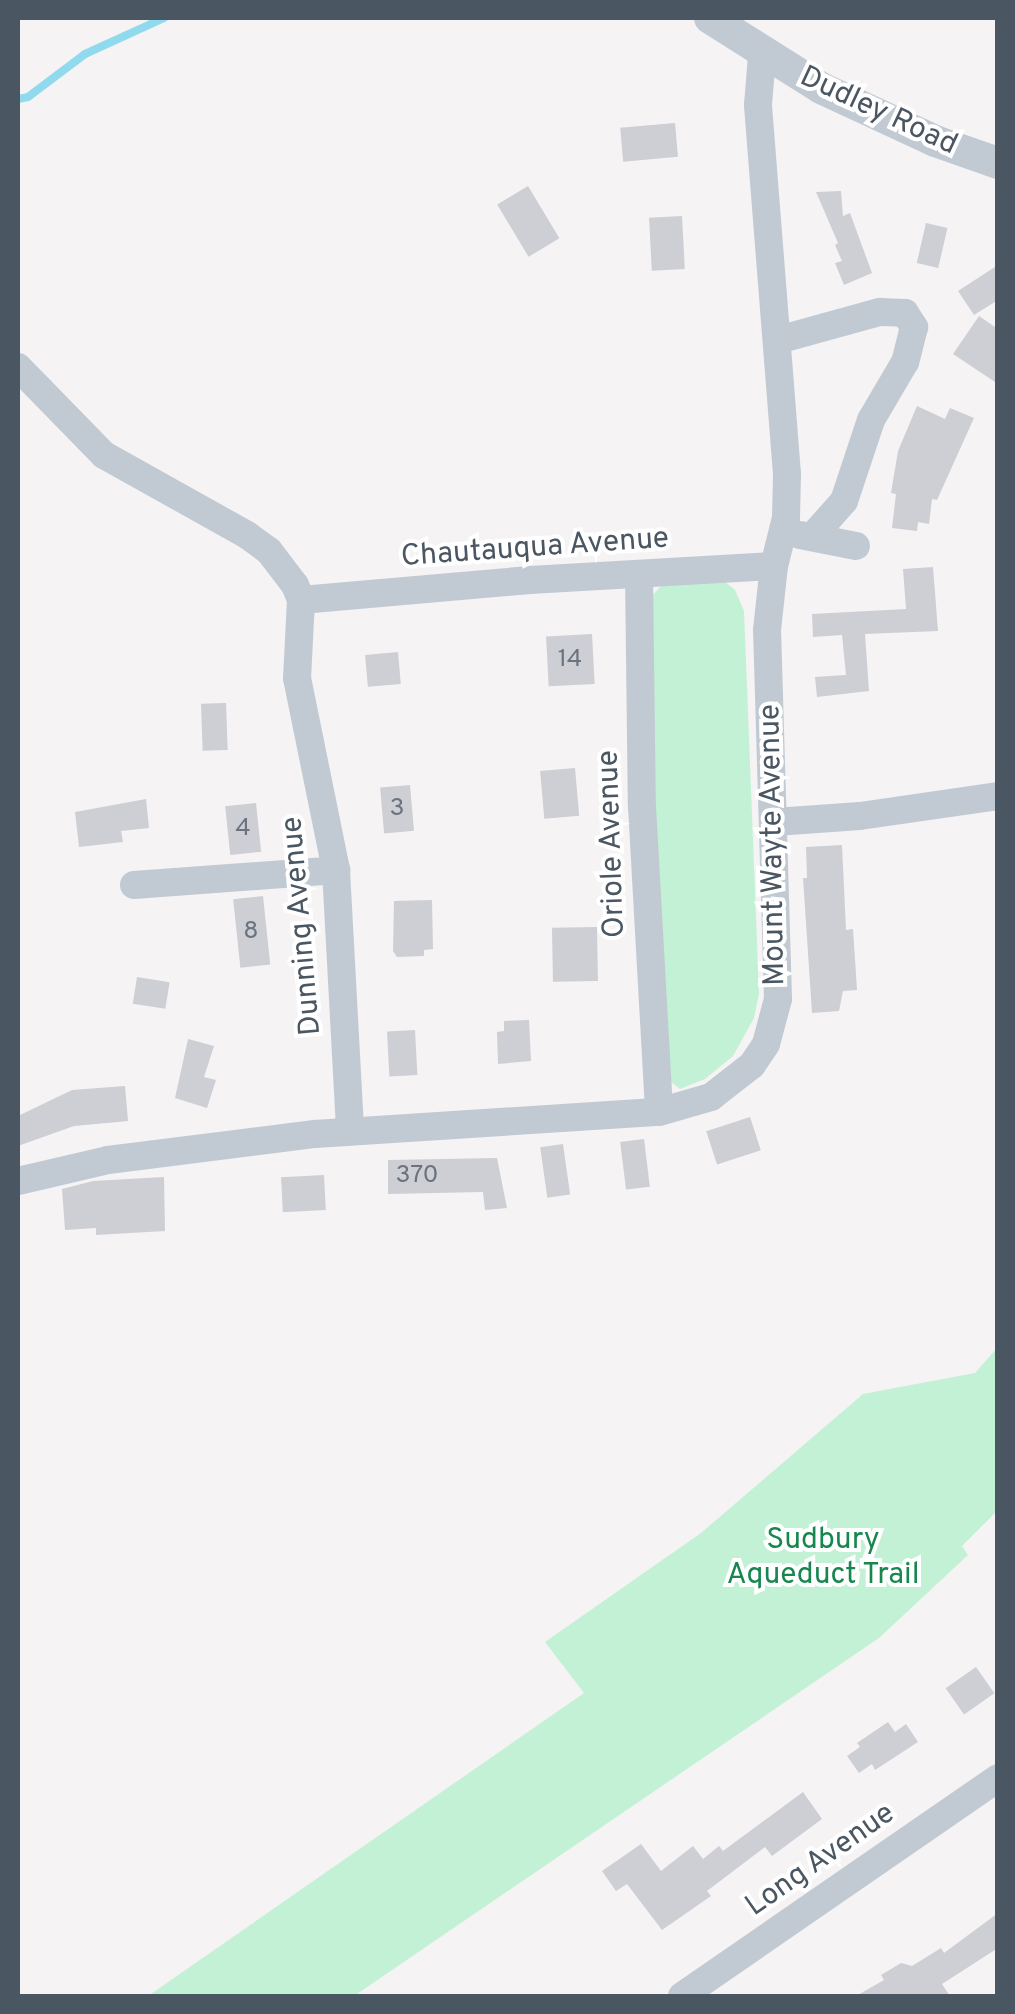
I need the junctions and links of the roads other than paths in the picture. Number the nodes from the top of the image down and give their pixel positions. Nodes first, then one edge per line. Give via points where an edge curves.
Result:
1 (710, 18) edge
2 (762, 54) junction
3 (998, 164) edge
4 (778, 340) junction
5 (18, 368) edge
6 (798, 534) junction
7 (856, 546) dead end
8 (774, 566) junction
9 (639, 574) junction
10 (301, 600) junction
11 (998, 796) edge
12 (776, 822) junction
13 (336, 870) junction
14 (134, 885) dead end
15 (659, 1112) junction
16 (350, 1131) junction
17 (18, 1182) edge
18 (998, 1778) edge
19 (682, 1996) edge

1 - 2 street
2 - 3 street, Dudley Road via 891,122
2 - 4 street, Mount Wayte Avenue via 758,105
4 - 6 street, Mount Wayte Avenue
4 - 6 street via 880,312 905,313 914,326 905,362 871,420 844,501
5 - 10 street via 104,456 214,513 269,551
6 - 7 street
6 - 8 street, Mount Wayte Avenue
8 - 9 street, Chautauqua Avenue
8 - 12 street, Mount Wayte Avenue via 768,630
9 - 10 street, Chautauqua Avenue
9 - 15 street, Oriole Avenue via 642,806
10 - 13 street, Dunning Avenue via 297,678
11 - 12 street
12 - 15 street, Mount Wayte Avenue via 780,975 766,1044 752,1065 711,1098
13 - 14 street
13 - 16 street, Dunning Avenue
15 - 16 street, Mount Wayte Avenue
16 - 17 street, Mount Wayte Avenue via 108,1160
18 - 19 street, Long Avenue

